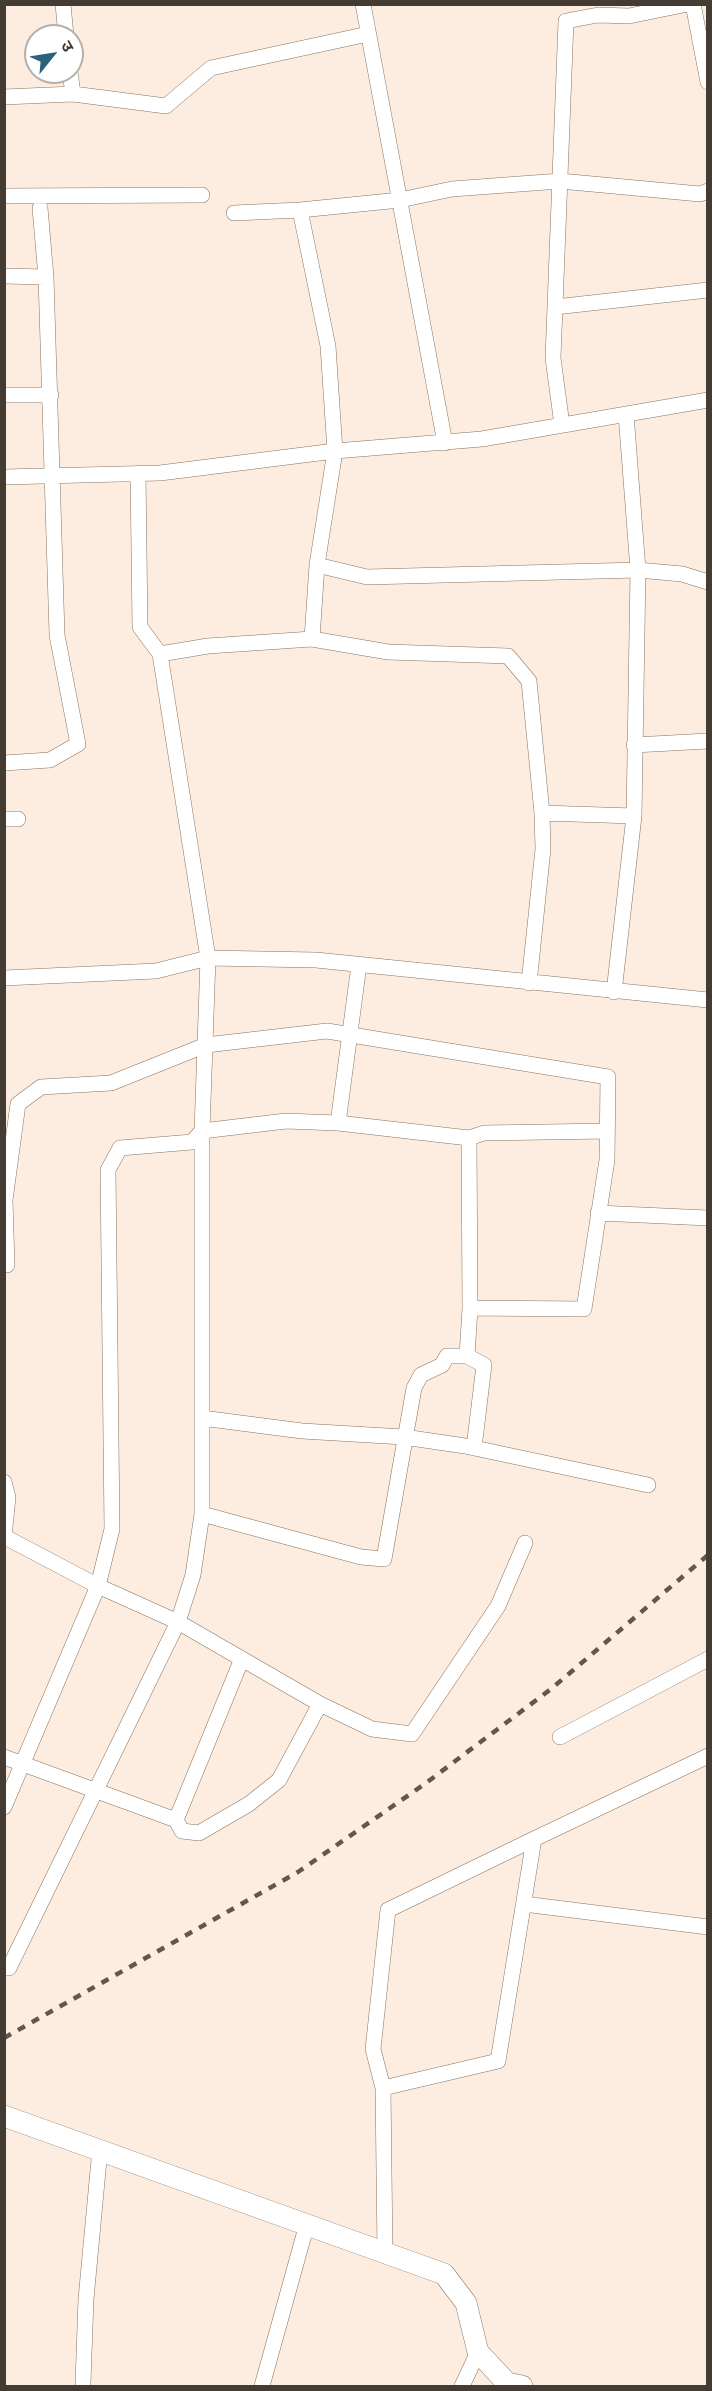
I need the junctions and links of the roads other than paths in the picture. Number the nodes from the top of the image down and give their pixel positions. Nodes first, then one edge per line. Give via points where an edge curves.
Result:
1 (63, 4) edge
2 (363, 4) edge
3 (688, 4) edge
4 (693, 4) edge
5 (597, 10) edge
6 (65, 24) edge
7 (368, 34) junction
8 (708, 82) edge
9 (72, 84) edge
10 (73, 94) junction
11 (4, 97) edge
12 (560, 181) junction
13 (708, 191) edge
14 (202, 195) dead end
15 (4, 196) edge
16 (400, 200) junction
17 (40, 208) dead end
18 (300, 210) junction
19 (234, 213) dead end
20 (4, 276) edge
21 (46, 277) junction
22 (708, 290) edge
23 (555, 307) junction
24 (4, 395) edge
25 (51, 395) junction
26 (708, 400) edge
27 (626, 414) junction
28 (562, 425) junction
29 (445, 443) junction
30 (335, 451) junction
31 (138, 473) junction
32 (53, 476) junction
33 (4, 477) edge
34 (317, 565) junction
35 (638, 570) junction
36 (708, 582) edge
37 (312, 639) junction
38 (160, 654) junction
39 (708, 741) edge
40 (634, 745) junction
41 (4, 763) edge
42 (542, 813) junction
43 (634, 816) junction
44 (208, 958) junction
45 (359, 965) junction
46 (4, 978) edge
47 (529, 983) junction
48 (614, 992) junction
49 (707, 999) edge
50 (351, 1036) junction
51 (206, 1045) junction
52 (11, 1102) edge
53 (338, 1123) junction
54 (202, 1131) junction
55 (607, 1131) junction
56 (469, 1138) junction
57 (5, 1200) edge
58 (598, 1213) junction
59 (708, 1218) edge
60 (4, 1265) edge
61 (470, 1308) junction
62 (467, 1356) junction
63 (202, 1418) junction
64 (404, 1437) junction
65 (474, 1448) junction
66 (4, 1482) edge
67 (648, 1485) dead end
68 (202, 1514) junction
69 (5, 1537) edge
70 (525, 1543) dead end
71 (98, 1586) junction
72 (178, 1622) junction
73 (708, 1659) edge
74 (241, 1661) junction
75 (320, 1704) junction
76 (560, 1737) dead end
77 (708, 1756) edge
78 (4, 1757) edge
79 (23, 1764) junction
80 (96, 1792) junction
81 (4, 1807) edge
82 (176, 1820) junction
83 (534, 1839) junction
84 (524, 1904) junction
85 (708, 1927) edge
86 (4, 1965) edge
87 (383, 2088) junction
88 (4, 2116) edge
89 (100, 2149) junction
90 (307, 2224) junction
91 (385, 2253) junction
92 (478, 2352) junction
93 (83, 2383) dead end
94 (262, 2386) edge
95 (462, 2386) edge
96 (522, 2386) edge

1 - 6 street
2 - 7 street
3 - 5 street via 629,16
4 - 8 street
5 - 12 street via 566,21
7 - 10 street via 211,68 166,106
7 - 16 street
9 - 10 street
10 - 11 street
12 - 13 street via 700,194
12 - 16 street via 452,189
12 - 23 street
14 - 15 street
16 - 18 street
16 - 29 street
17 - 21 street
18 - 19 street
18 - 30 street via 328,346
20 - 21 street
21 - 25 street
22 - 23 street
23 - 28 street via 553,358
24 - 25 street
25 - 32 street
26 - 27 street
27 - 28 street
27 - 35 street
28 - 29 street
29 - 30 street
30 - 31 street
30 - 34 street
31 - 32 street
31 - 38 street via 140,627
32 - 33 street
32 - 41 street via 57,635 78,744 50,760
34 - 35 street via 367,577
34 - 37 street
35 - 36 street via 682,574
35 - 40 street
37 - 38 street via 208,646
37 - 42 street via 388,652 508,656 529,681
38 - 44 street
39 - 40 street
40 - 43 street
42 - 43 street
42 - 47 street via 543,849
43 - 48 street
44 - 45 street via 316,960
44 - 46 street via 156,971
44 - 51 street
45 - 47 street
45 - 50 street
47 - 48 street
48 - 49 street
50 - 51 street via 327,1032
50 - 53 street
50 - 55 street via 608,1077
51 - 52 street via 111,1083 41,1087
51 - 54 street
52 - 57 street
53 - 54 street via 286,1120
53 - 56 street
54 - 63 street
54 - 71 street via 192,1142 120,1148 108,1170 112,1529
55 - 56 street via 484,1133
55 - 58 street via 607,1160
56 - 61 street
57 - 60 street
58 - 59 street
58 - 61 street via 584,1309
61 - 62 street
62 - 64 street via 447,1356 442,1365 421,1375 414,1388
62 - 65 street via 484,1365
63 - 64 street via 302,1431
63 - 68 street
64 - 65 street
64 - 68 street via 384,1559 361,1557
65 - 67 street
66 - 69 street via 8,1497
68 - 72 street via 193,1575
69 - 71 street
70 - 75 street via 498,1606 412,1734 372,1729
71 - 72 street
71 - 79 street
72 - 74 street
72 - 80 street
73 - 76 street
74 - 75 street
74 - 82 street
75 - 82 street via 279,1780 199,1833 182,1831
77 - 83 street
78 - 79 street
79 - 80 street
79 - 81 street
80 - 82 street
80 - 86 street via 9,1968
83 - 84 street
83 - 87 street via 388,1910 374,2049
84 - 85 street
84 - 87 street via 498,2061
87 - 91 street
88 - 89 street
89 - 90 street
89 - 93 street via 86,2299
90 - 91 street
90 - 94 street
91 - 92 street via 444,2274 466,2303
92 - 95 street
92 - 96 street via 507,2384

